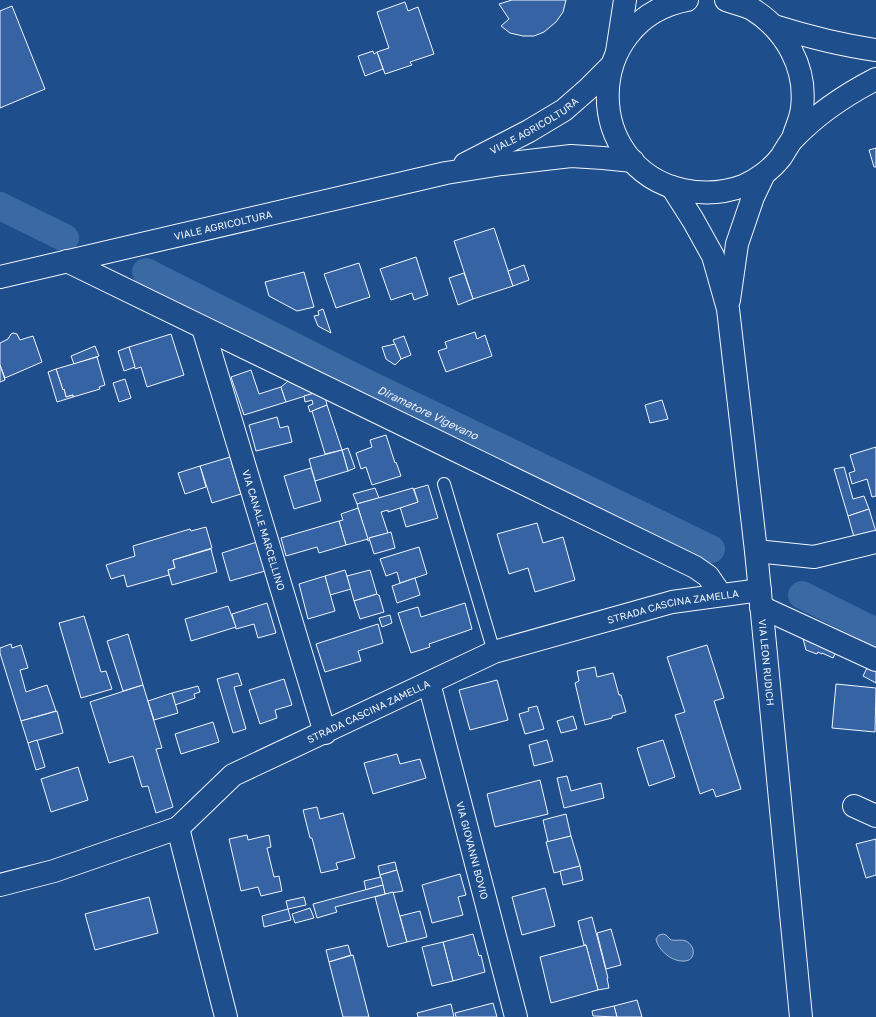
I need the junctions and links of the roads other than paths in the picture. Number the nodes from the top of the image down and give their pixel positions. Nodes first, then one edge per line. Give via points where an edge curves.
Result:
1 (625, 0) edge
2 (687, 0) edge
3 (726, 0) edge
4 (774, 26) junction
5 (876, 50) edge
6 (615, 58) junction
7 (876, 79) edge
8 (793, 138) junction
9 (633, 161) junction
10 (446, 173) junction
11 (764, 174) junction
12 (672, 187) junction
13 (72, 260) junction
14 (0, 277) edge
15 (728, 309) junction
16 (203, 328) junction
17 (444, 484) dead end
18 (876, 542) edge
19 (756, 551) junction
20 (721, 595) junction
21 (760, 598) junction
22 (494, 652) junction
23 (876, 660) edge
24 (429, 683) junction
25 (325, 732) junction
26 (854, 806) dead end
27 (876, 816) edge
28 (178, 828) junction
29 (0, 885) edge
30 (226, 1017) edge
31 (516, 1017) edge
32 (801, 1017) edge

1 - 6 street
2 - 6 street, VIALE AGRICOLTURA via 651,14 632,30
3 - 4 street, VIALE AGRICOLTURA via 751,9
4 - 5 street, VIALE AGRICOLTURA via 840,45
4 - 8 street, VIALE AGRICOLTURA via 792,50 802,79 802,109
6 - 9 street, VIALE AGRICOLTURA via 607,91 609,116 618,140
6 - 10 street, VIALE AGRICOLTURA via 588,89 564,110 529,131
7 - 8 street, VIALE AGRICOLTURA via 824,110
8 - 11 street, VIALE AGRICOLTURA via 781,157
9 - 10 street, VIALE AGRICOLTURA via 571,156
9 - 12 street, VIALE AGRICOLTURA via 651,177
10 - 13 street, VIALE AGRICOLTURA
11 - 12 street, VIALE AGRICOLTURA via 743,186 720,192 696,193
11 - 15 street via 737,244
12 - 15 street via 713,256
13 - 14 street, VIALE AGRICOLTURA
13 - 16 street
15 - 19 street, VIA LEON RUDICH
16 - 20 street via 696,567 708,576
16 - 25 street, VIA CANALE MARCELLINO
17 - 22 lane
18 - 19 street via 814,557
19 - 21 street, VIA LEON RUDICH
20 - 21 street, STRADA CASCINA ZAMELLA
20 - 22 street, STRADA CASCINA ZAMELLA via 672,602
21 - 23 street
21 - 32 street, VIA LEON RUDICH
22 - 24 street, STRADA CASCINA ZAMELLA
24 - 25 street, STRADA CASCINA ZAMELLA
24 - 31 street, VIA GIOVANNI BOVIO
25 - 28 street, STRADA CASCINA ZAMELLA via 233,775
26 - 27 street
28 - 29 street, STRADA CASCINA ZAMELLA via 54,871
28 - 30 street

